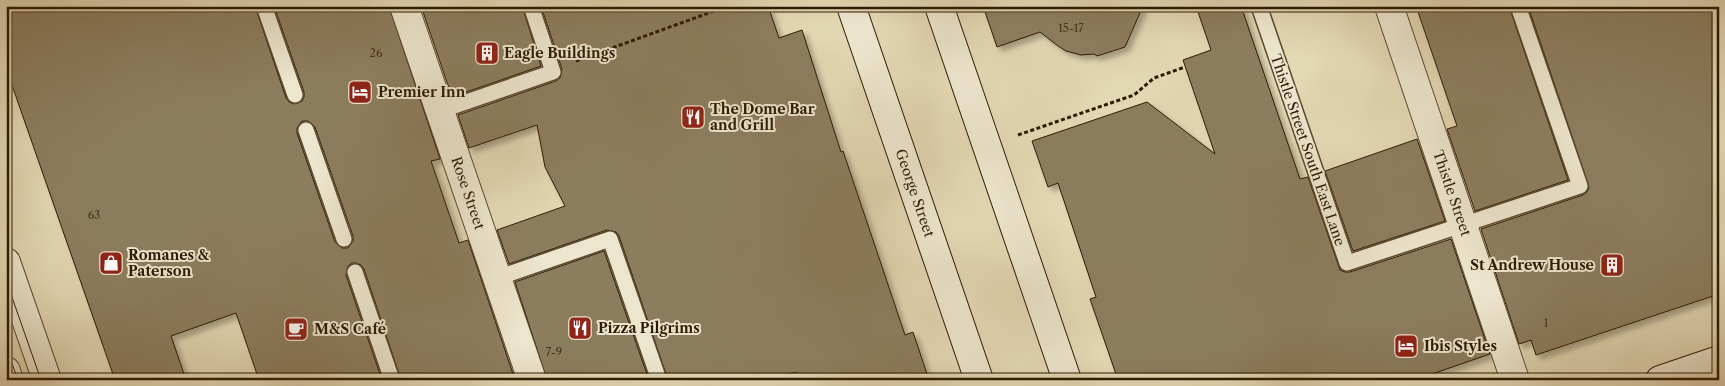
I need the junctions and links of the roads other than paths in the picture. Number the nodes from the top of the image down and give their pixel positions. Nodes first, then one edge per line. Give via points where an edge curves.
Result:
1 (264, 6) edge
2 (404, 6) edge
3 (531, 6) edge
4 (851, 6) edge
5 (939, 6) edge
6 (1259, 6) edge
7 (1389, 6) edge
8 (1518, 6) edge
9 (295, 95) dead end
10 (440, 111) junction
11 (306, 130) dead end
12 (1463, 224) junction
13 (344, 239) dead end
14 (6, 262) edge
15 (355, 272) dead end
16 (497, 278) junction
17 (1719, 360) edge
18 (6, 371) edge
19 (9, 380) edge
20 (47, 380) edge
21 (392, 380) edge
22 (532, 380) edge
23 (659, 380) edge
24 (979, 380) edge
25 (1067, 380) edge
26 (1515, 380) edge
27 (1660, 380) edge

1 - 9 lane
2 - 10 street, Rose Street
3 - 10 lane via 554,72
4 - 24 street, George Street
5 - 25 street
6 - 12 lane, Thistle Street South East Lane via 1347,262
7 - 12 street, Thistle Street
8 - 12 lane via 1580,186
10 - 16 street, Rose Street
11 - 13 lane
12 - 26 street, Thistle Street
14 - 20 street
15 - 21 lane
16 - 22 street, Rose Street
16 - 23 lane via 610,239
17 - 27 street
18 - 19 street

